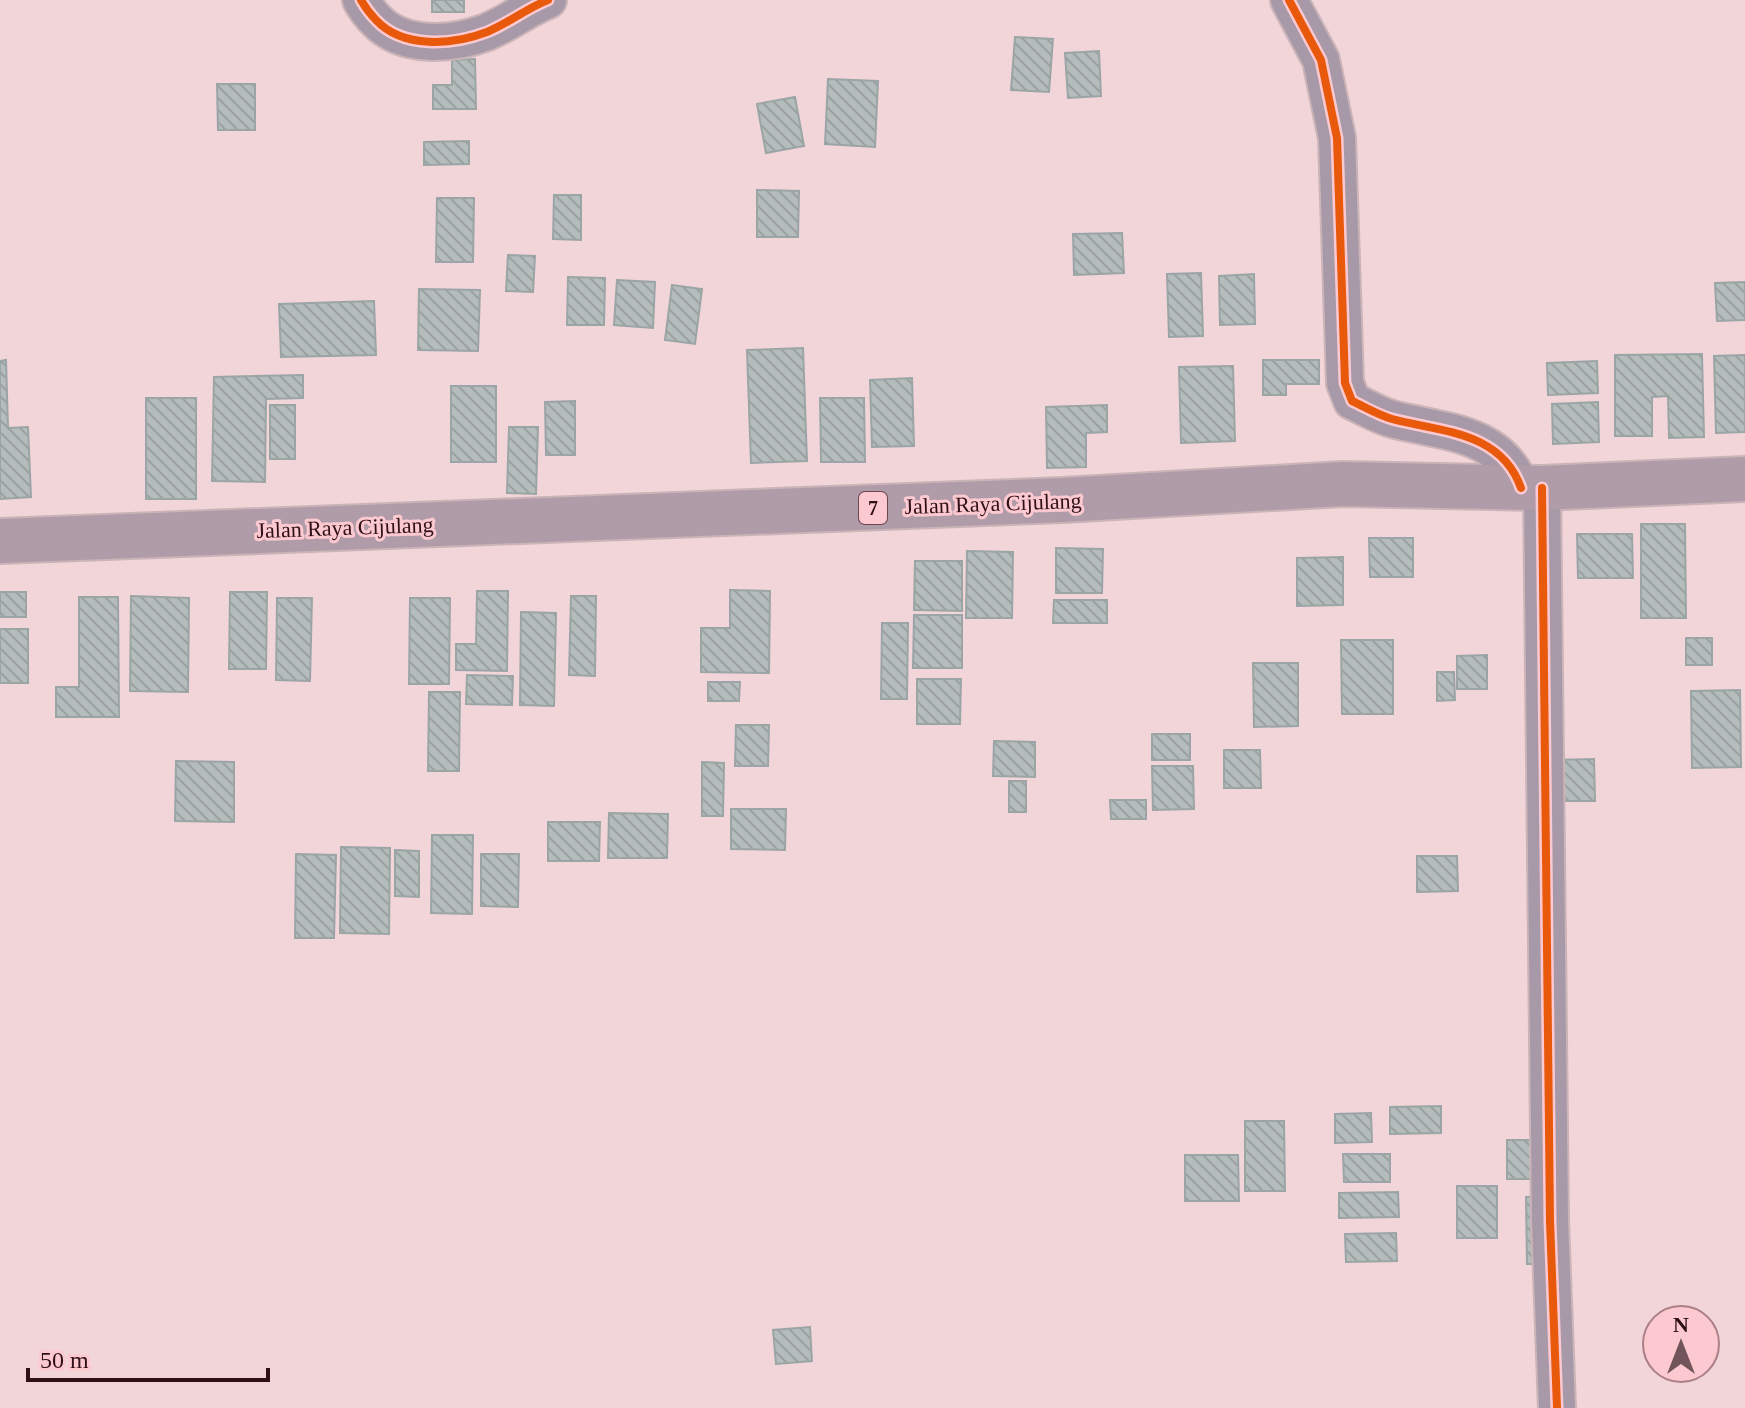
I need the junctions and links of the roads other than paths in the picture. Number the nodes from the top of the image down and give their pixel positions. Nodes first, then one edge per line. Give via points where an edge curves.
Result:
1 (361, 0) edge
2 (548, 0) edge
3 (1289, 0) edge
4 (1745, 479) edge
5 (1532, 488) junction
6 (0, 541) edge
7 (1557, 1408) edge

1 - 2 street via 377,22 403,38 442,43 487,31
3 - 5 street via 1321,60 1337,138 1345,383 1352,401 1388,418 1463,433 1494,451
4 - 5 highway, Jalan Raya Cijulang / 7
5 - 6 highway, Jalan Raya Cijulang / 7 via 1343,484 1063,500
5 - 7 street

